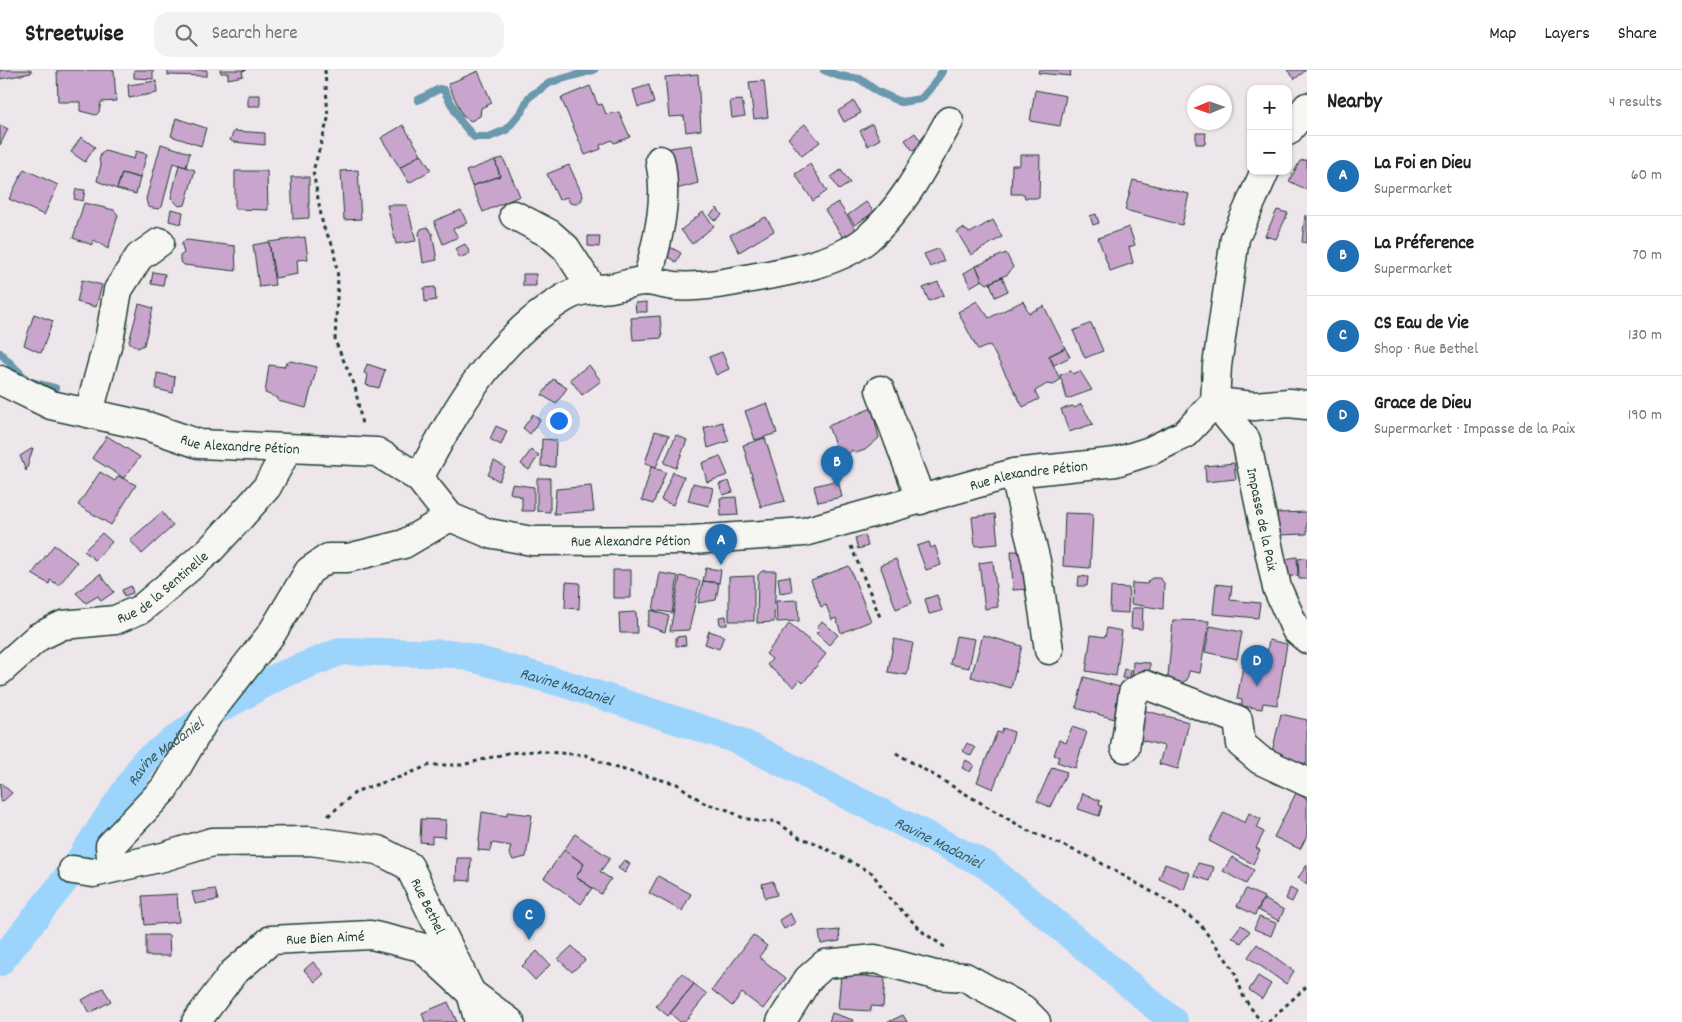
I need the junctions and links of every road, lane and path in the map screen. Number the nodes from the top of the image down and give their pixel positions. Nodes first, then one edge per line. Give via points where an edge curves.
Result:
1 (325, 70) edge
2 (1307, 108) edge
3 (949, 121) dead end
4 (1289, 130) edge
5 (1292, 134) edge
6 (1307, 143) edge
7 (660, 160) dead end
8 (1263, 175) edge
9 (514, 215) dead end
10 (160, 242) dead end
11 (647, 281) junction
12 (590, 287) junction
13 (0, 380) edge
14 (880, 390) dead end
15 (1215, 402) junction
16 (1307, 405) edge
17 (89, 412) junction
18 (287, 450) junction
19 (366, 451) junction
20 (1014, 473) junction
21 (419, 478) junction
22 (922, 500) junction
23 (450, 517) junction
24 (842, 522) junction
25 (880, 616) dead end
26 (1307, 639) edge
27 (1049, 650) dead end
28 (0, 671) edge
29 (1125, 748) dead end
30 (896, 753) dead end
31 (1307, 782) edge
32 (320, 842) junction
33 (112, 868) junction
34 (73, 870) dead end
35 (965, 977) junction
36 (1307, 986) edge
37 (471, 993) junction
38 (196, 1022) edge
39 (479, 1022) edge
40 (510, 1022) edge
41 (781, 1022) edge
42 (1036, 1022) edge
43 (1261, 1022) edge
44 (1268, 1022) edge

1 - 19 path via 328,119 313,171 323,226 333,246 338,277 335,341 355,386
2 - 4 street
3 - 11 street via 901,203 866,240 852,248 789,272 739,281 675,286
5 - 6 street
7 - 11 street via 664,180 661,224
8 - 15 street via 1235,238
9 - 12 street via 550,234 566,248
10 - 17 street via 139,256 118,290 110,335
11 - 12 street via 609,288
12 - 21 street via 565,297 495,354 458,406
13 - 17 street, Rue Alexandre Pétion via 51,405
14 - 22 street
15 - 16 street via 1254,406
15 - 20 street, Rue Alexandre Pétion via 1185,434 1150,451 1116,462
15 - 26 street, Impasse de la Paix via 1246,440 1277,588 1296,630
17 - 18 street, Rue Alexandre Pétion via 147,426 199,444
18 - 19 street, Rue Alexandre Pétion
18 - 28 street, Rue de la Sentinelle via 267,487 235,523 210,550 141,609 115,620 63,625 38,637
19 - 21 street, Rue Alexandre Pétion via 377,452
20 - 22 street, Rue Alexandre Pétion
20 - 27 street via 1036,562
21 - 23 street, Rue Alexandre Pétion
22 - 24 street, Rue Alexandre Pétion
23 - 24 street, Rue Alexandre Pétion via 488,533 532,541 692,540 804,532
23 - 33 street via 404,544 348,558 328,558 309,571 272,633 207,716 164,789 110,846
24 - 25 path
29 - 31 street via 1133,693 1146,685 1238,720 1241,744 1260,760
30 - 43 path via 1028,830 1094,859 1199,923 1234,970 1244,998
32 - 33 street, Rue Bethel via 212,842
32 - 35 path via 324,820 357,791 430,765 462,765 508,753 534,751 585,755 612,767 677,784 704,803 743,818 775,821 800,838 872,873 890,899 924,933 950,950
32 - 37 street, Rue Bethel via 378,850 409,866
33 - 34 street, Rue Bethel via 93,873
35 - 41 street via 934,975 874,959 825,964 808,980
35 - 42 street via 1023,1010
36 - 44 path
37 - 38 street, Rue Bien Aimé via 421,947 371,935 271,940 233,973
37 - 39 street, Rue Bethel
37 - 40 street, Rue Bien Aimé

